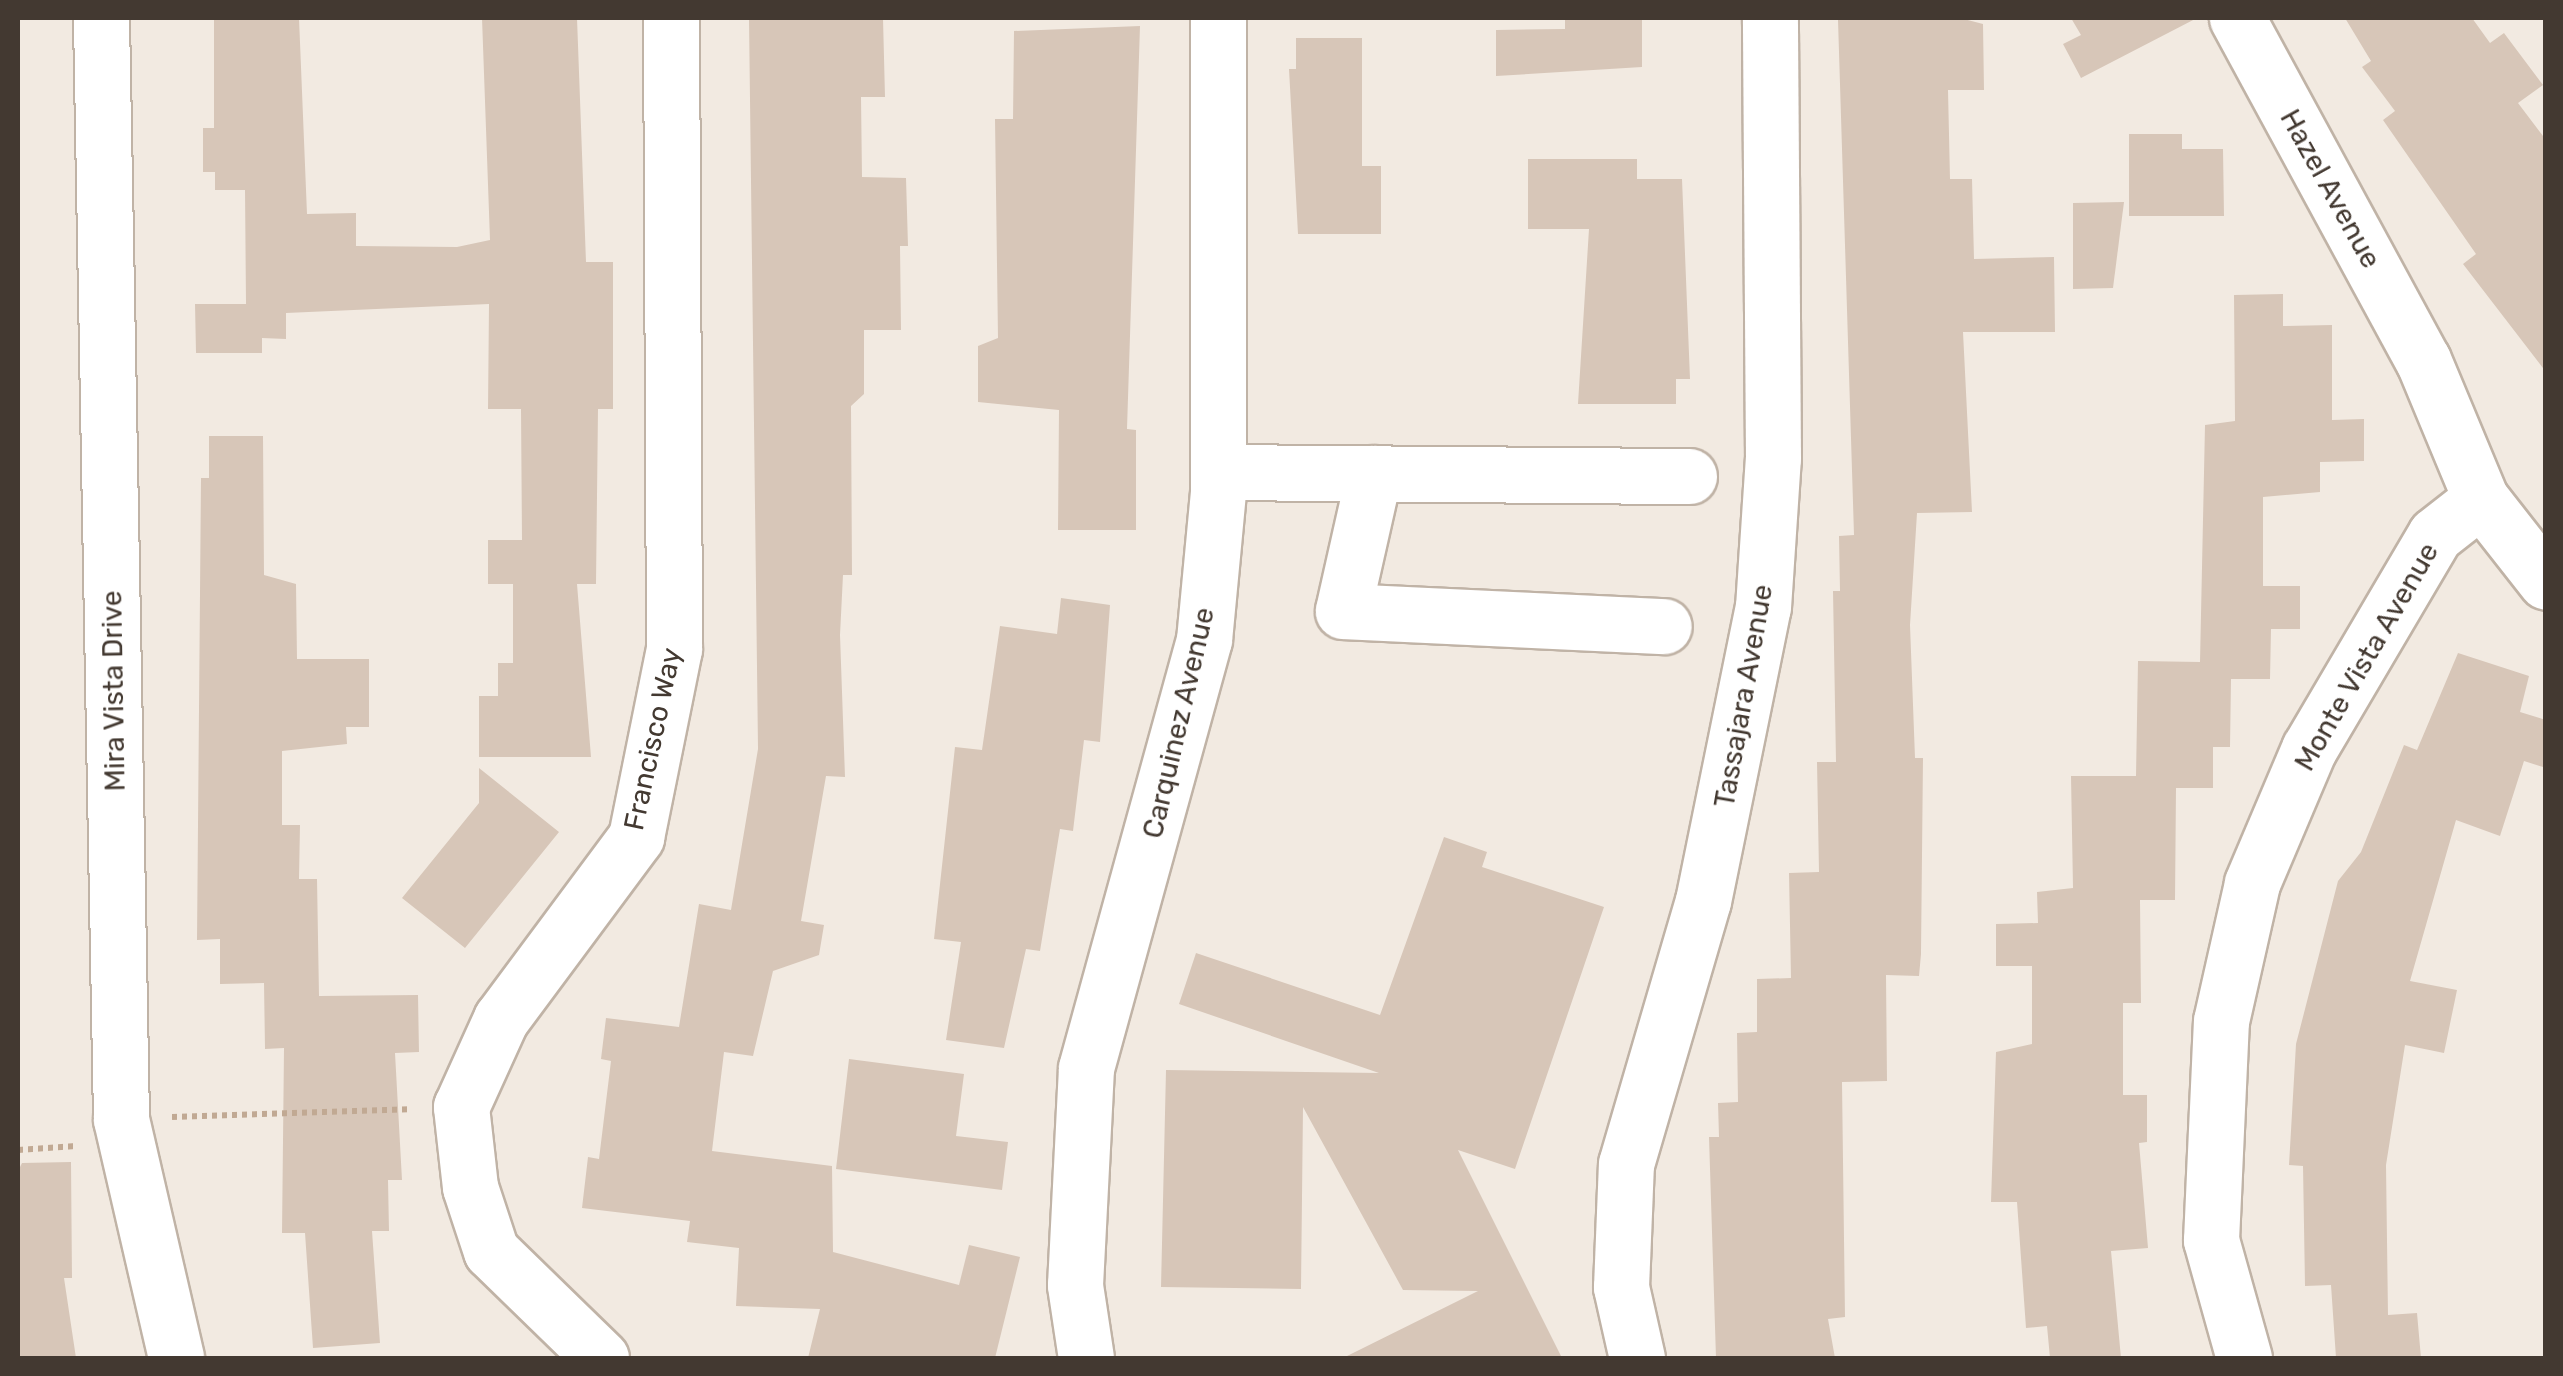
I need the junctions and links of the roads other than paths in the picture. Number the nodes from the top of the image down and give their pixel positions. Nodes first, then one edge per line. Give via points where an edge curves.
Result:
1 (102, 18) edge
2 (671, 18) edge
3 (1218, 18) edge
4 (1770, 18) edge
5 (2236, 18) edge
6 (1218, 472) junction
7 (1374, 473) junction
8 (1689, 476) dead end
9 (2481, 500) junction
10 (2546, 582) edge
11 (1664, 626) dead end
12 (176, 1358) edge
13 (601, 1358) edge
14 (1086, 1358) edge
15 (1638, 1358) edge
16 (2244, 1358) edge

1 - 12 street, Mira Vista Drive via 121,1119
2 - 13 street, Francisco Way via 674,649 636,836 501,1019 461,1107 470,1187 492,1251
3 - 6 street, Carquinez Avenue
4 - 15 street, Tassajara Avenue via 1773,458 1762,607 1703,901 1626,1164 1622,1287
5 - 9 street, Hazel Avenue via 2423,360
6 - 7 street
6 - 14 street, Carquinez Avenue via 1204,640 1086,1068 1076,1285
7 - 8 street
7 - 11 street via 1343,611
9 - 10 street, Hazel Avenue
9 - 16 street, Monte Vista Avenue via 2435,535 2309,748 2252,883 2221,1021 2211,1240

